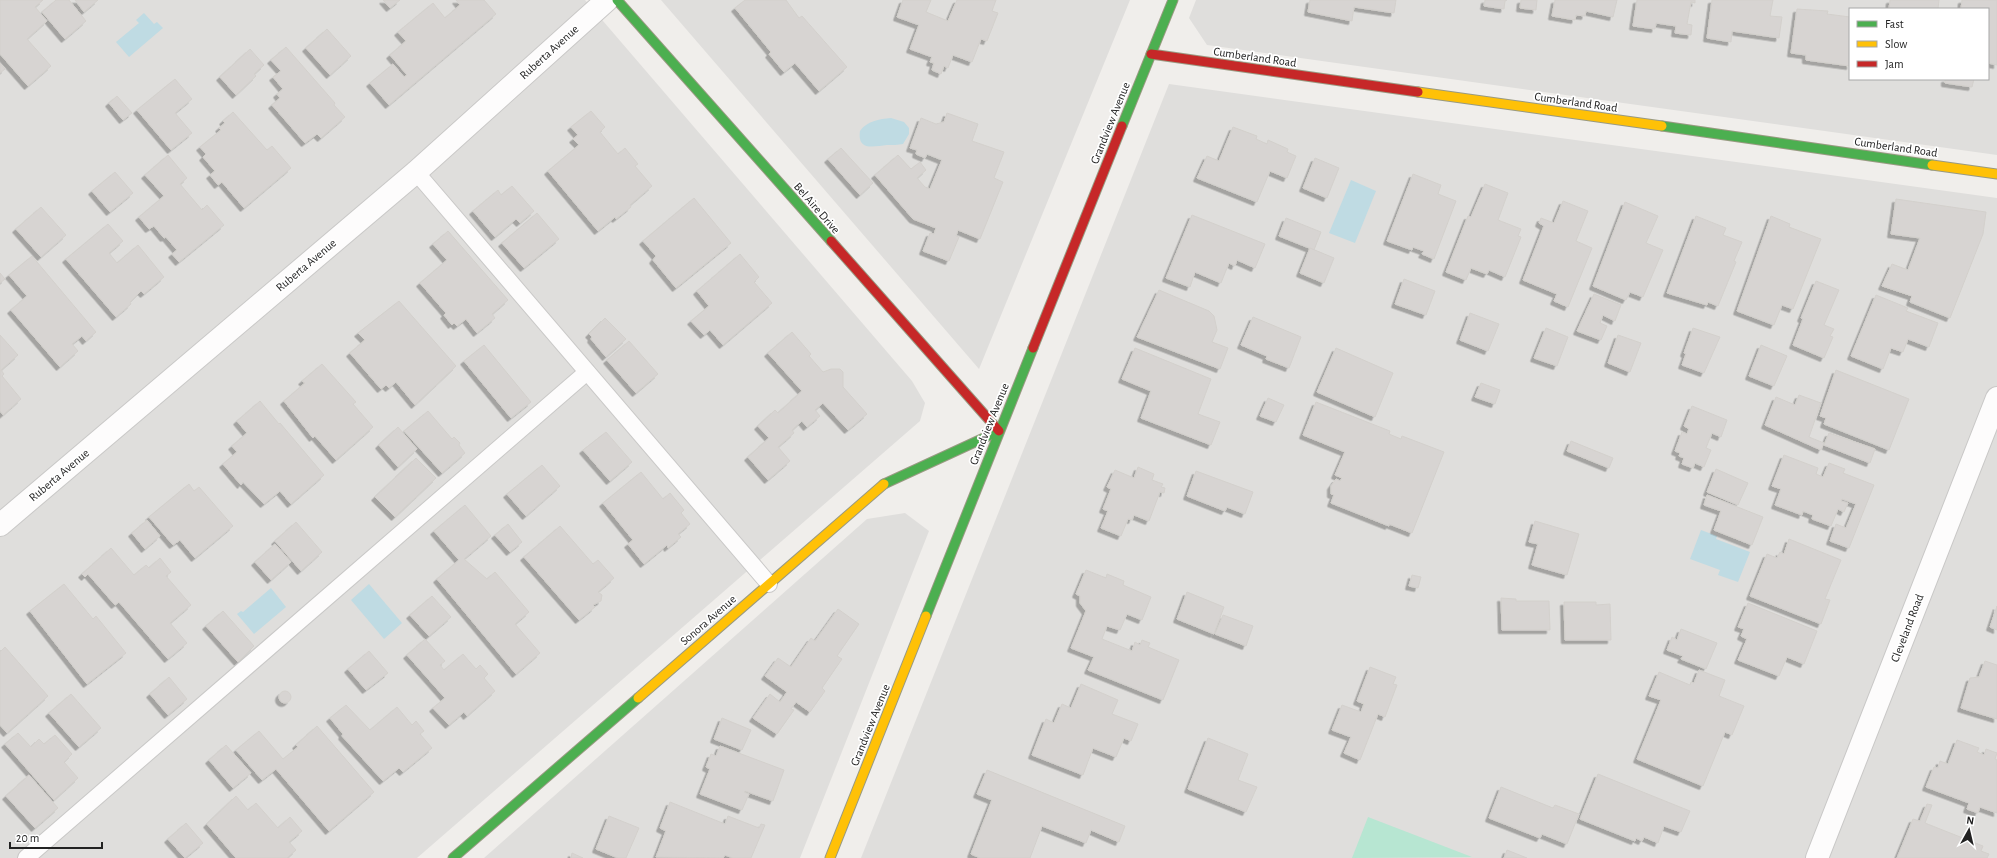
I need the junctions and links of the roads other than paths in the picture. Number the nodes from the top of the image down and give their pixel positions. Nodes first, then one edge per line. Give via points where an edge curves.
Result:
1 (607, 0) edge
2 (617, 0) edge
3 (1173, 0) edge
4 (1151, 54) junction
5 (416, 172) junction
6 (1997, 174) edge
7 (587, 372) junction
8 (1997, 398) edge
9 (999, 431) junction
10 (0, 525) edge
11 (769, 584) junction
12 (26, 858) edge
13 (453, 858) edge
14 (830, 858) edge
15 (1817, 858) edge

1 - 5 street, Ruberta Avenue
2 - 9 street, Bel Aire Drive
3 - 4 street, Grandview Avenue
4 - 6 street, Cumberland Road
4 - 9 street, Grandview Avenue
5 - 7 lane
5 - 10 street, Ruberta Avenue
7 - 11 lane
7 - 12 lane
8 - 15 street, Cleveland Road
9 - 11 street, Sonora Avenue via 885,483
9 - 14 street, Grandview Avenue
11 - 13 street, Sonora Avenue

